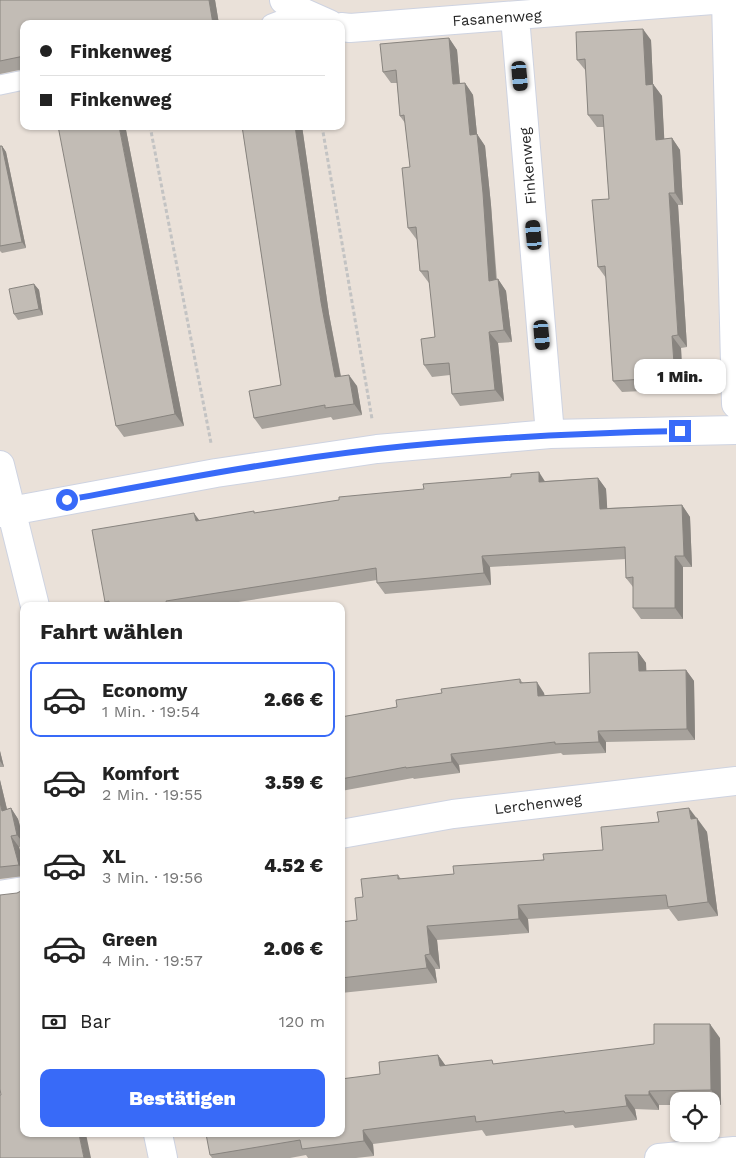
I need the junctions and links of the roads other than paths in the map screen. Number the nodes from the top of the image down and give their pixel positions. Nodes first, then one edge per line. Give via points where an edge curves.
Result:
1 (713, 0) edge
2 (726, 0) edge
3 (293, 6) edge
4 (514, 8) edge
5 (276, 20) edge
6 (321, 20) edge
7 (345, 27) edge
8 (20, 81) edge
9 (0, 85) edge
10 (736, 404) edge
11 (736, 430) edge
12 (550, 434) junction
13 (0, 465) edge
14 (5, 512) edge
15 (34, 602) edge
16 (736, 781) edge
17 (345, 833) edge
18 (20, 892) edge
19 (0, 896) edge
20 (159, 1137) edge
21 (735, 1152) edge
22 (163, 1158) edge
23 (659, 1158) edge

1 - 4 street, Fasanenweg
2 - 10 street
3 - 5 lane
3 - 6 street
4 - 7 street, Fasanenweg
4 - 12 street, Finkenweg
8 - 9 lane
11 - 12 street
12 - 14 street via 377,449 216,473
13 - 14 street
14 - 15 street
16 - 17 street, Lerchenweg via 453,814
18 - 19 street
20 - 22 street
21 - 23 street

